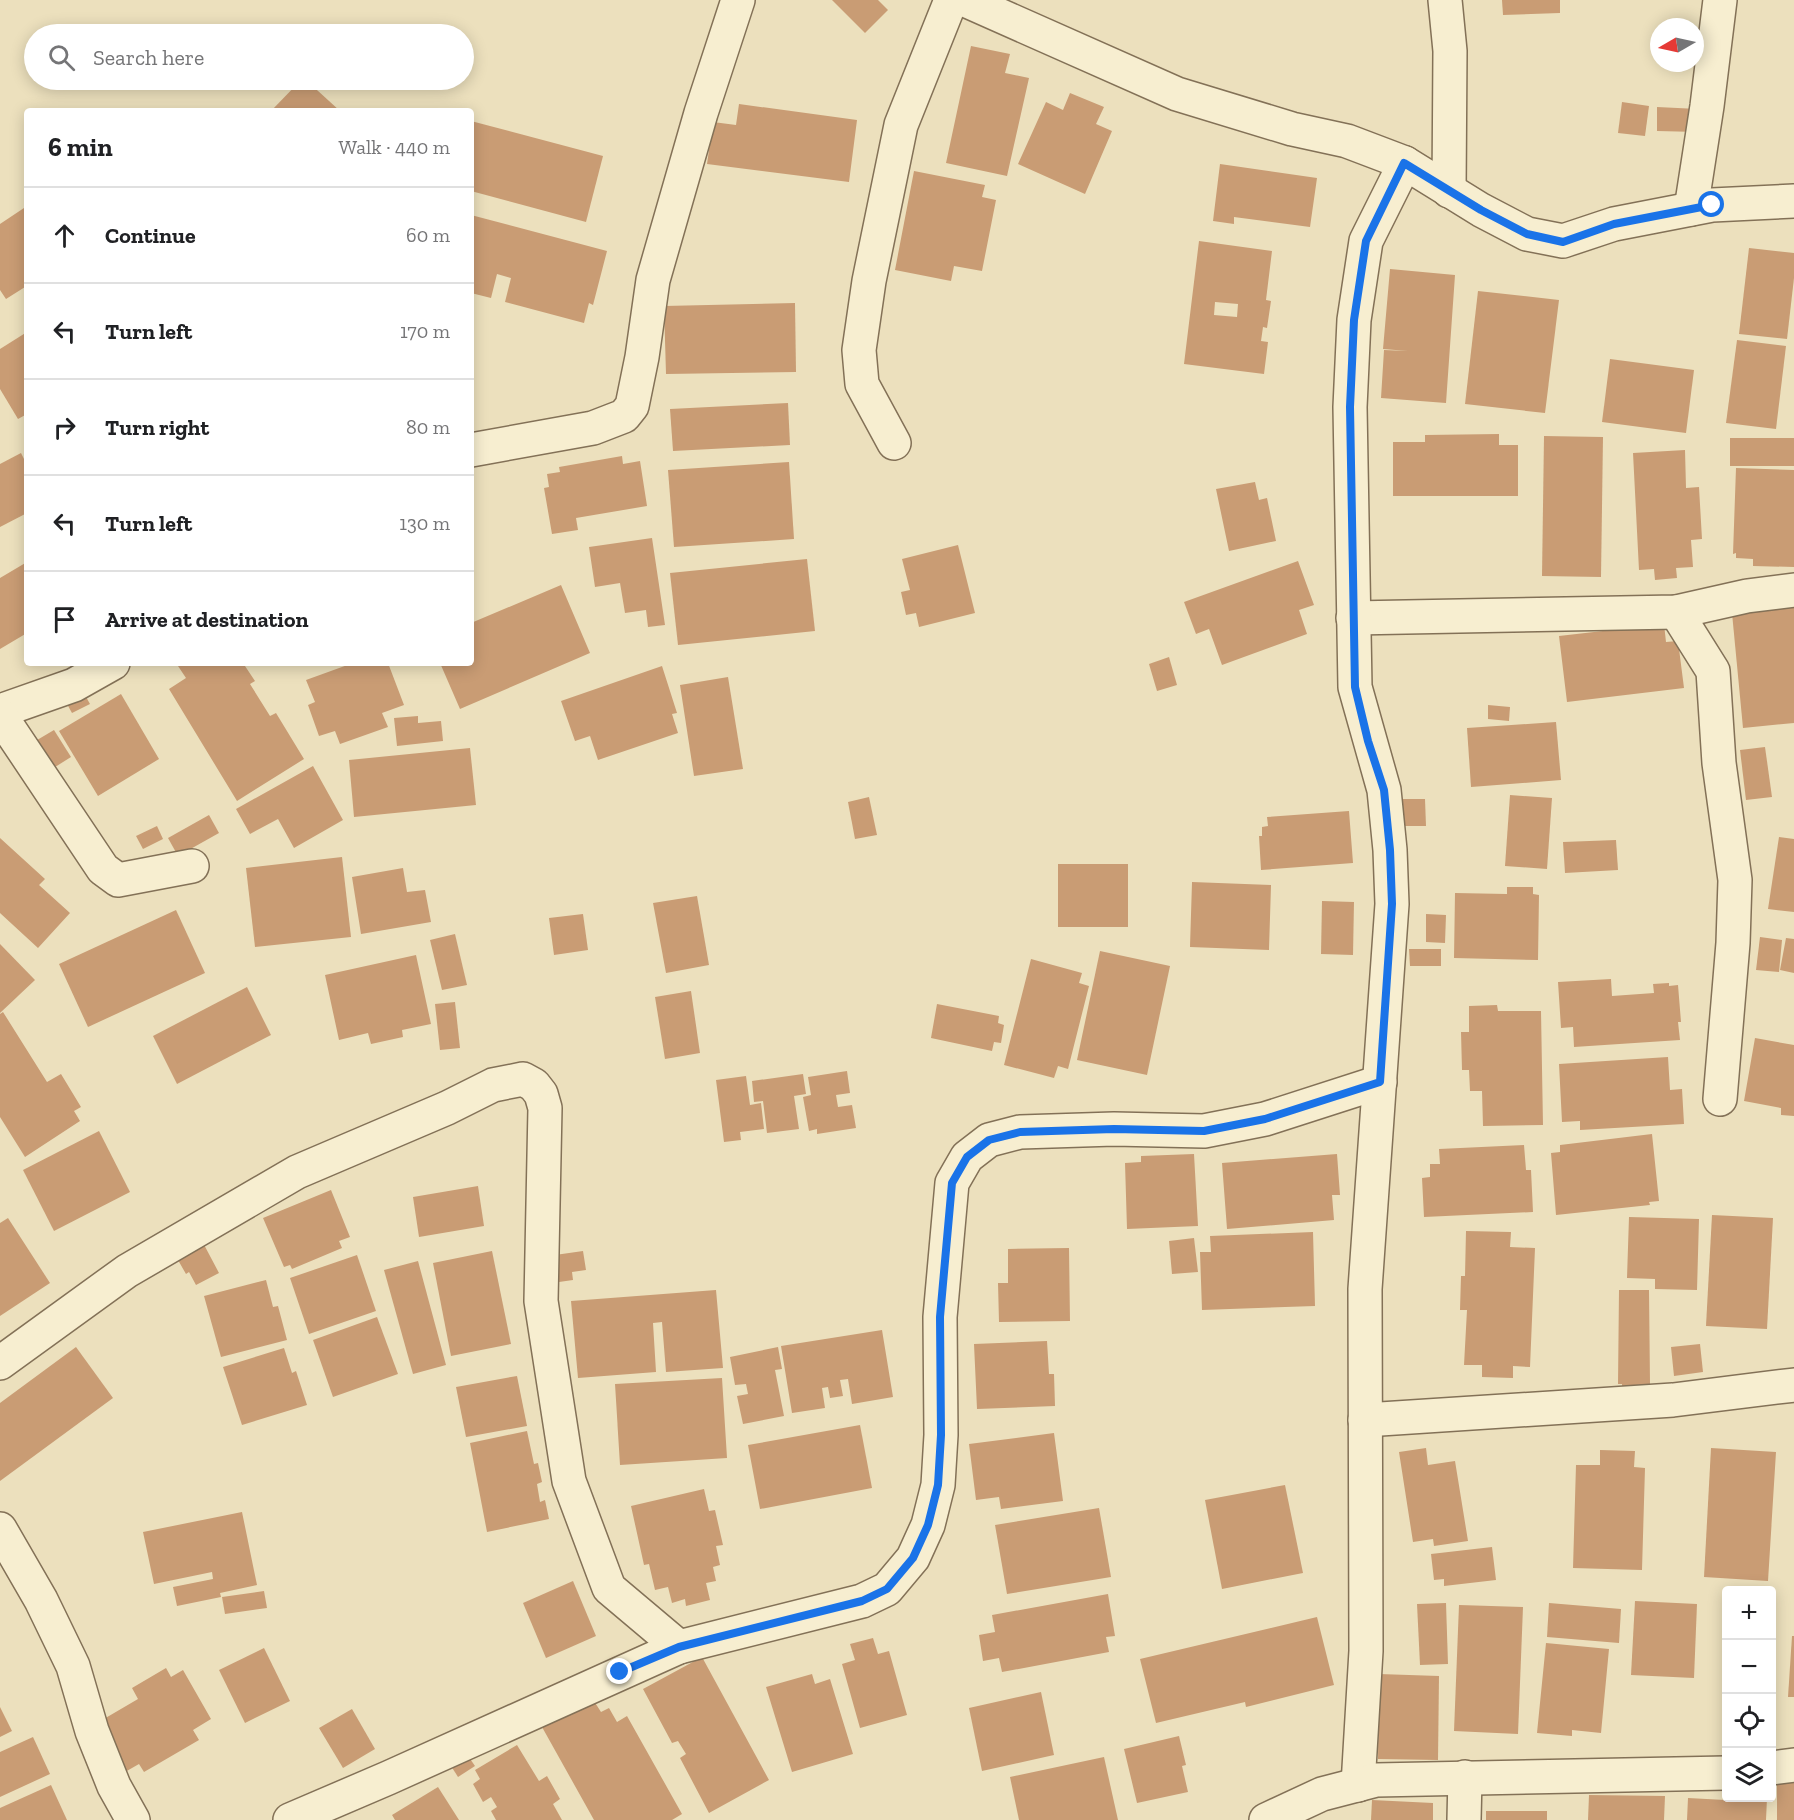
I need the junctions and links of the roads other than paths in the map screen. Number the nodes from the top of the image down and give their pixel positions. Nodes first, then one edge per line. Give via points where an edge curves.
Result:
1 (738, 0) edge
2 (951, 0) edge
3 (965, 0) edge
4 (1445, 0) edge
5 (1720, 0) edge
6 (1404, 163) junction
7 (1449, 190) junction
8 (1794, 201) edge
9 (1691, 209) junction
10 (894, 443) dead end
11 (474, 449) edge
12 (1794, 590) edge
13 (1676, 612) junction
14 (1353, 618) junction
15 (108, 666) edge
16 (0, 713) edge
17 (192, 866) dead end
18 (1380, 1082) junction
19 (1720, 1099) dead end
20 (0, 1363) edge
21 (1794, 1385) edge
22 (1365, 1420) junction
23 (0, 1529) edge
24 (679, 1647) junction
25 (1794, 1765) edge
26 (1776, 1767) edge
27 (1722, 1773) edge
28 (1465, 1777) junction
29 (1358, 1785) junction
30 (133, 1820) edge
31 (290, 1820) edge
32 (1266, 1820) edge
33 (1464, 1820) edge

1 - 11 street via 653,280 632,406 624,416 593,428
2 - 10 street via 902,125 859,350 862,384
3 - 6 street via 1177,94 1292,129 1347,141
4 - 7 street via 1450,51
5 - 9 street
6 - 7 street
6 - 14 street via 1366,241 1354,320 1350,407
7 - 9 street via 1527,234 1563,242 1614,224
8 - 9 street
12 - 13 street
13 - 14 street
13 - 19 street via 1713,671 1719,763 1735,880
14 - 18 street via 1355,687 1384,790 1390,850 1392,904
15 - 16 street via 74,685
16 - 17 street via 103,869 118,880
18 - 22 street via 1365,1289
18 - 24 street via 1265,1119 1204,1131 1020,1132 989,1140 967,1157 952,1183 940,1317 938,1485 928,1525 913,1558 887,1589 862,1601
20 - 24 street via 127,1271 297,1172 493,1086 523,1079 534,1084 545,1108 541,1301 569,1480 609,1588
21 - 22 street via 1673,1400
22 - 29 street via 1366,1651
23 - 30 street via 73,1666 92,1731 114,1786
24 - 31 street
25 - 26 street
27 - 28 street
28 - 29 street via 1376,1780
28 - 33 street
29 - 32 street via 1322,1794

